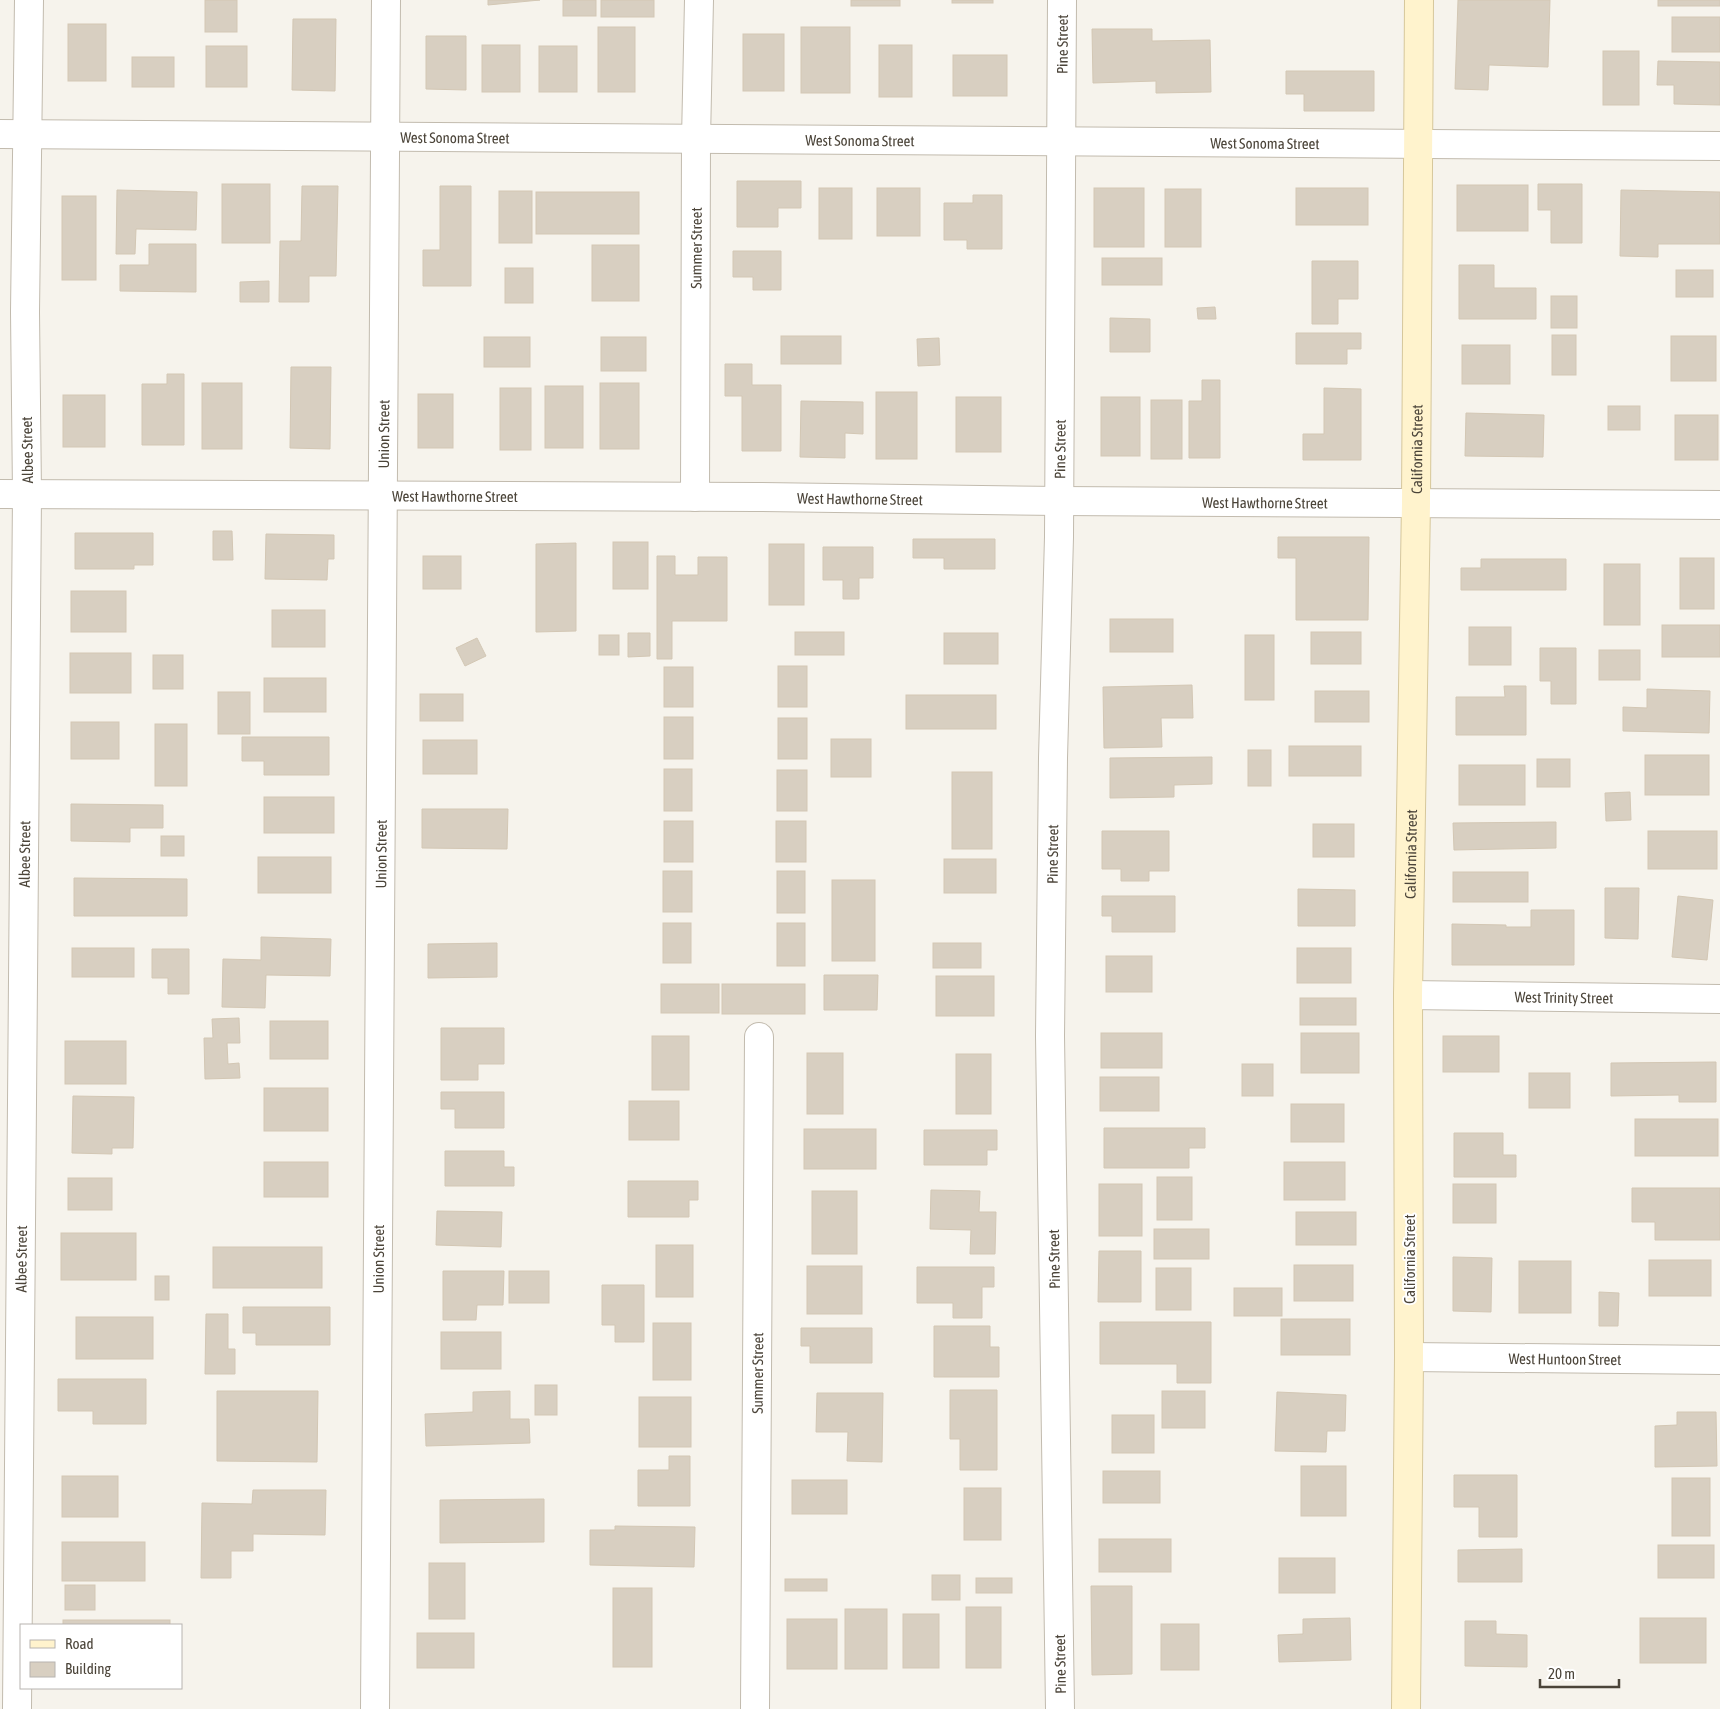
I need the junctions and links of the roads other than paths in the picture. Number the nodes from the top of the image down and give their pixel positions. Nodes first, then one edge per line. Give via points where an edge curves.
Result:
1 (29, 0) edge
2 (386, 0) edge
3 (699, 0) edge
4 (1062, 0) edge
5 (1419, 0) edge
6 (0, 134) edge
7 (28, 134) junction
8 (385, 137) junction
9 (696, 139) junction
10 (1062, 142) junction
11 (1417, 144) junction
12 (1720, 146) edge
13 (0, 494) edge
14 (27, 494) junction
15 (383, 495) junction
16 (696, 496) junction
17 (1059, 501) junction
18 (1416, 504) junction
19 (1720, 505) edge
20 (1408, 995) junction
21 (1720, 999) edge
22 (759, 1037) dead end
23 (1409, 1356) junction
24 (1720, 1360) edge
25 (17, 1709) edge
26 (375, 1709) edge
27 (755, 1709) edge
28 (1060, 1709) edge
29 (1406, 1709) edge

1 - 7 street, Albee Street
2 - 8 street, Union Street
3 - 9 street, Summer Street
4 - 10 street, Pine Street
5 - 11 street, California Street
6 - 7 street, West Sonoma Street
7 - 8 street, West Sonoma Street
7 - 14 street, Albee Street via 25,312
8 - 9 street, West Sonoma Street
8 - 15 street, Union Street
9 - 10 street, West Sonoma Street
9 - 16 street, Summer Street
10 - 11 street, West Sonoma Street
10 - 17 street, Pine Street
11 - 12 street, West Sonoma Street
11 - 18 street, California Street
13 - 14 street, West Hawthorne Street
14 - 15 street, West Hawthorne Street
14 - 25 street, Albee Street
15 - 16 street, West Hawthorne Street
15 - 26 street, Union Street
16 - 17 street, West Hawthorne Street
17 - 18 street, West Hawthorne Street
17 - 28 street, Pine Street via 1050,1036
18 - 19 street, West Hawthorne Street
18 - 20 street, California Street
20 - 21 street, West Trinity Street
20 - 23 street, California Street
22 - 27 street, Summer Street
23 - 24 street, West Huntoon Street
23 - 29 street, California Street

